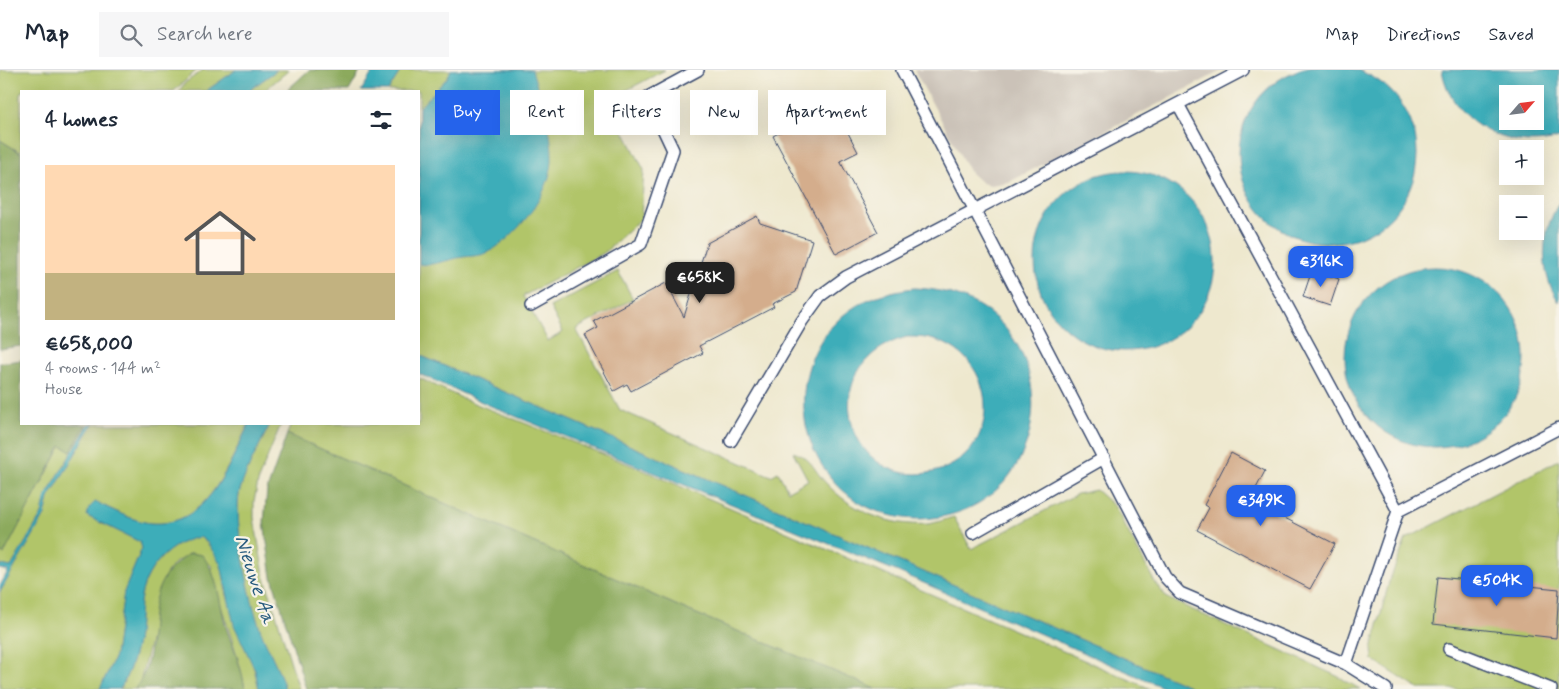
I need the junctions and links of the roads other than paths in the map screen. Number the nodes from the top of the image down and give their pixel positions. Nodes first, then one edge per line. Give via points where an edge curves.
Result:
1 (698, 70) edge
2 (902, 70) edge
3 (1243, 70) edge
4 (1178, 104) junction
5 (975, 210) junction
6 (531, 306) dead end
7 (1559, 428) edge
8 (731, 440) dead end
9 (1104, 458) junction
10 (1398, 511) junction
11 (973, 533) dead end
12 (1449, 649) dead end
13 (1346, 664) junction
14 (1538, 687) edge
15 (1386, 689) edge
16 (1551, 689) edge

1 - 6 lane via 648,97 673,150 641,244
2 - 5 lane
3 - 4 lane
4 - 5 lane
4 - 10 lane
5 - 8 lane via 846,277 820,296
5 - 9 lane
7 - 10 lane
9 - 11 lane
9 - 13 lane via 1165,577 1180,593
10 - 13 lane
12 - 14 lane
13 - 15 lane
14 - 16 lane

